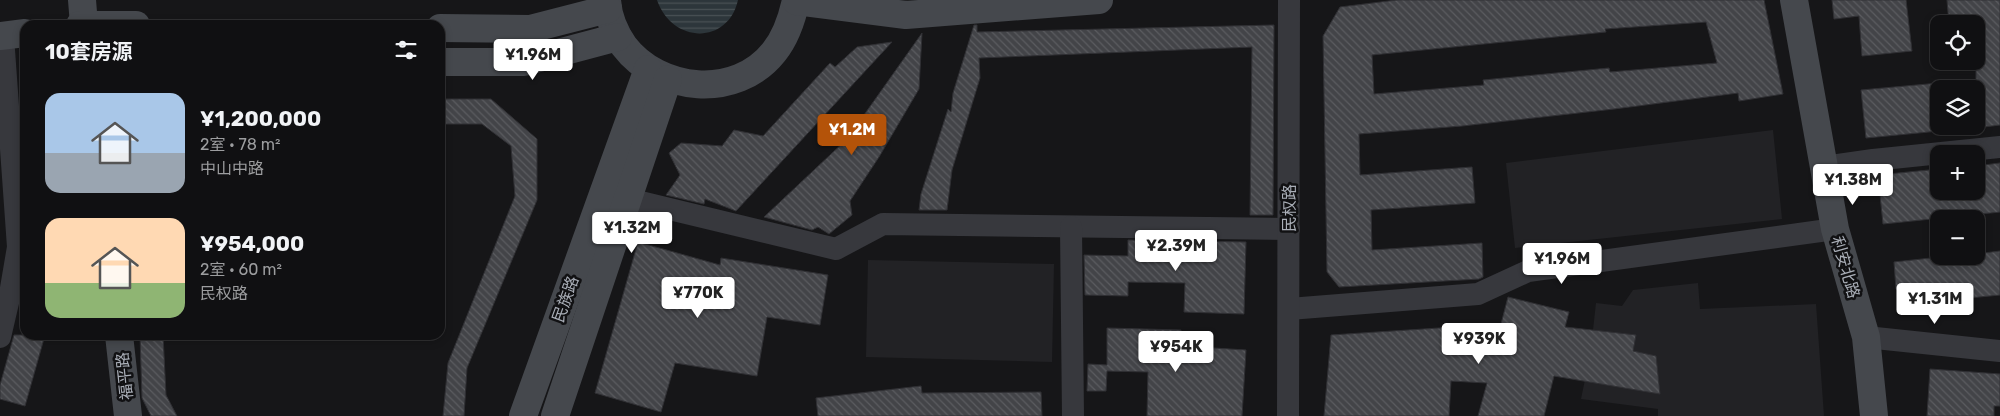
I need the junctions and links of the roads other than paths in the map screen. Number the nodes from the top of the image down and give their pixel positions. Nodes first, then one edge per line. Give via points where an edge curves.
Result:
1 (82, 0) edge
2 (1099, 0) edge
3 (1289, 0) edge
4 (1794, 0) edge
5 (796, 1) edge
6 (608, 4) edge
7 (84, 20) edge
8 (445, 28) edge
9 (13, 37) edge
10 (618, 37) junction
11 (445, 62) edge
12 (658, 74) junction
13 (2000, 147) edge
14 (1824, 167) junction
15 (628, 199) junction
16 (1071, 227) junction
17 (1289, 229) junction
18 (1835, 229) junction
19 (1289, 309) junction
20 (0, 337) edge
21 (1866, 337) junction
22 (120, 340) edge
23 (2000, 351) edge
24 (128, 416) edge
25 (523, 416) edge
26 (556, 416) edge
27 (1073, 416) edge
28 (1288, 416) edge
29 (1874, 416) edge

1 - 7 street
2 - 5 street via 906,15
3 - 17 street, 民权路
4 - 14 street, 利安北路
5 - 12 street via 788,29 773,53 751,71 725,82 696,85
6 - 8 street via 530,29
6 - 10 street
9 - 20 street via 18,247
10 - 11 street via 524,62
10 - 12 street via 631,55
12 - 15 street, 民族路
12 - 25 street, 民族路
13 - 14 street
14 - 18 street, 利安北路
15 - 16 street via 836,249 883,224
15 - 26 street, 民族路
16 - 17 street
16 - 27 street
17 - 19 street, 民权路
18 - 19 street via 1528,271 1478,294
18 - 21 street, 利安北路
19 - 28 street, 民权路
21 - 23 street
21 - 29 street, 利安北路
22 - 24 street, 福平路

